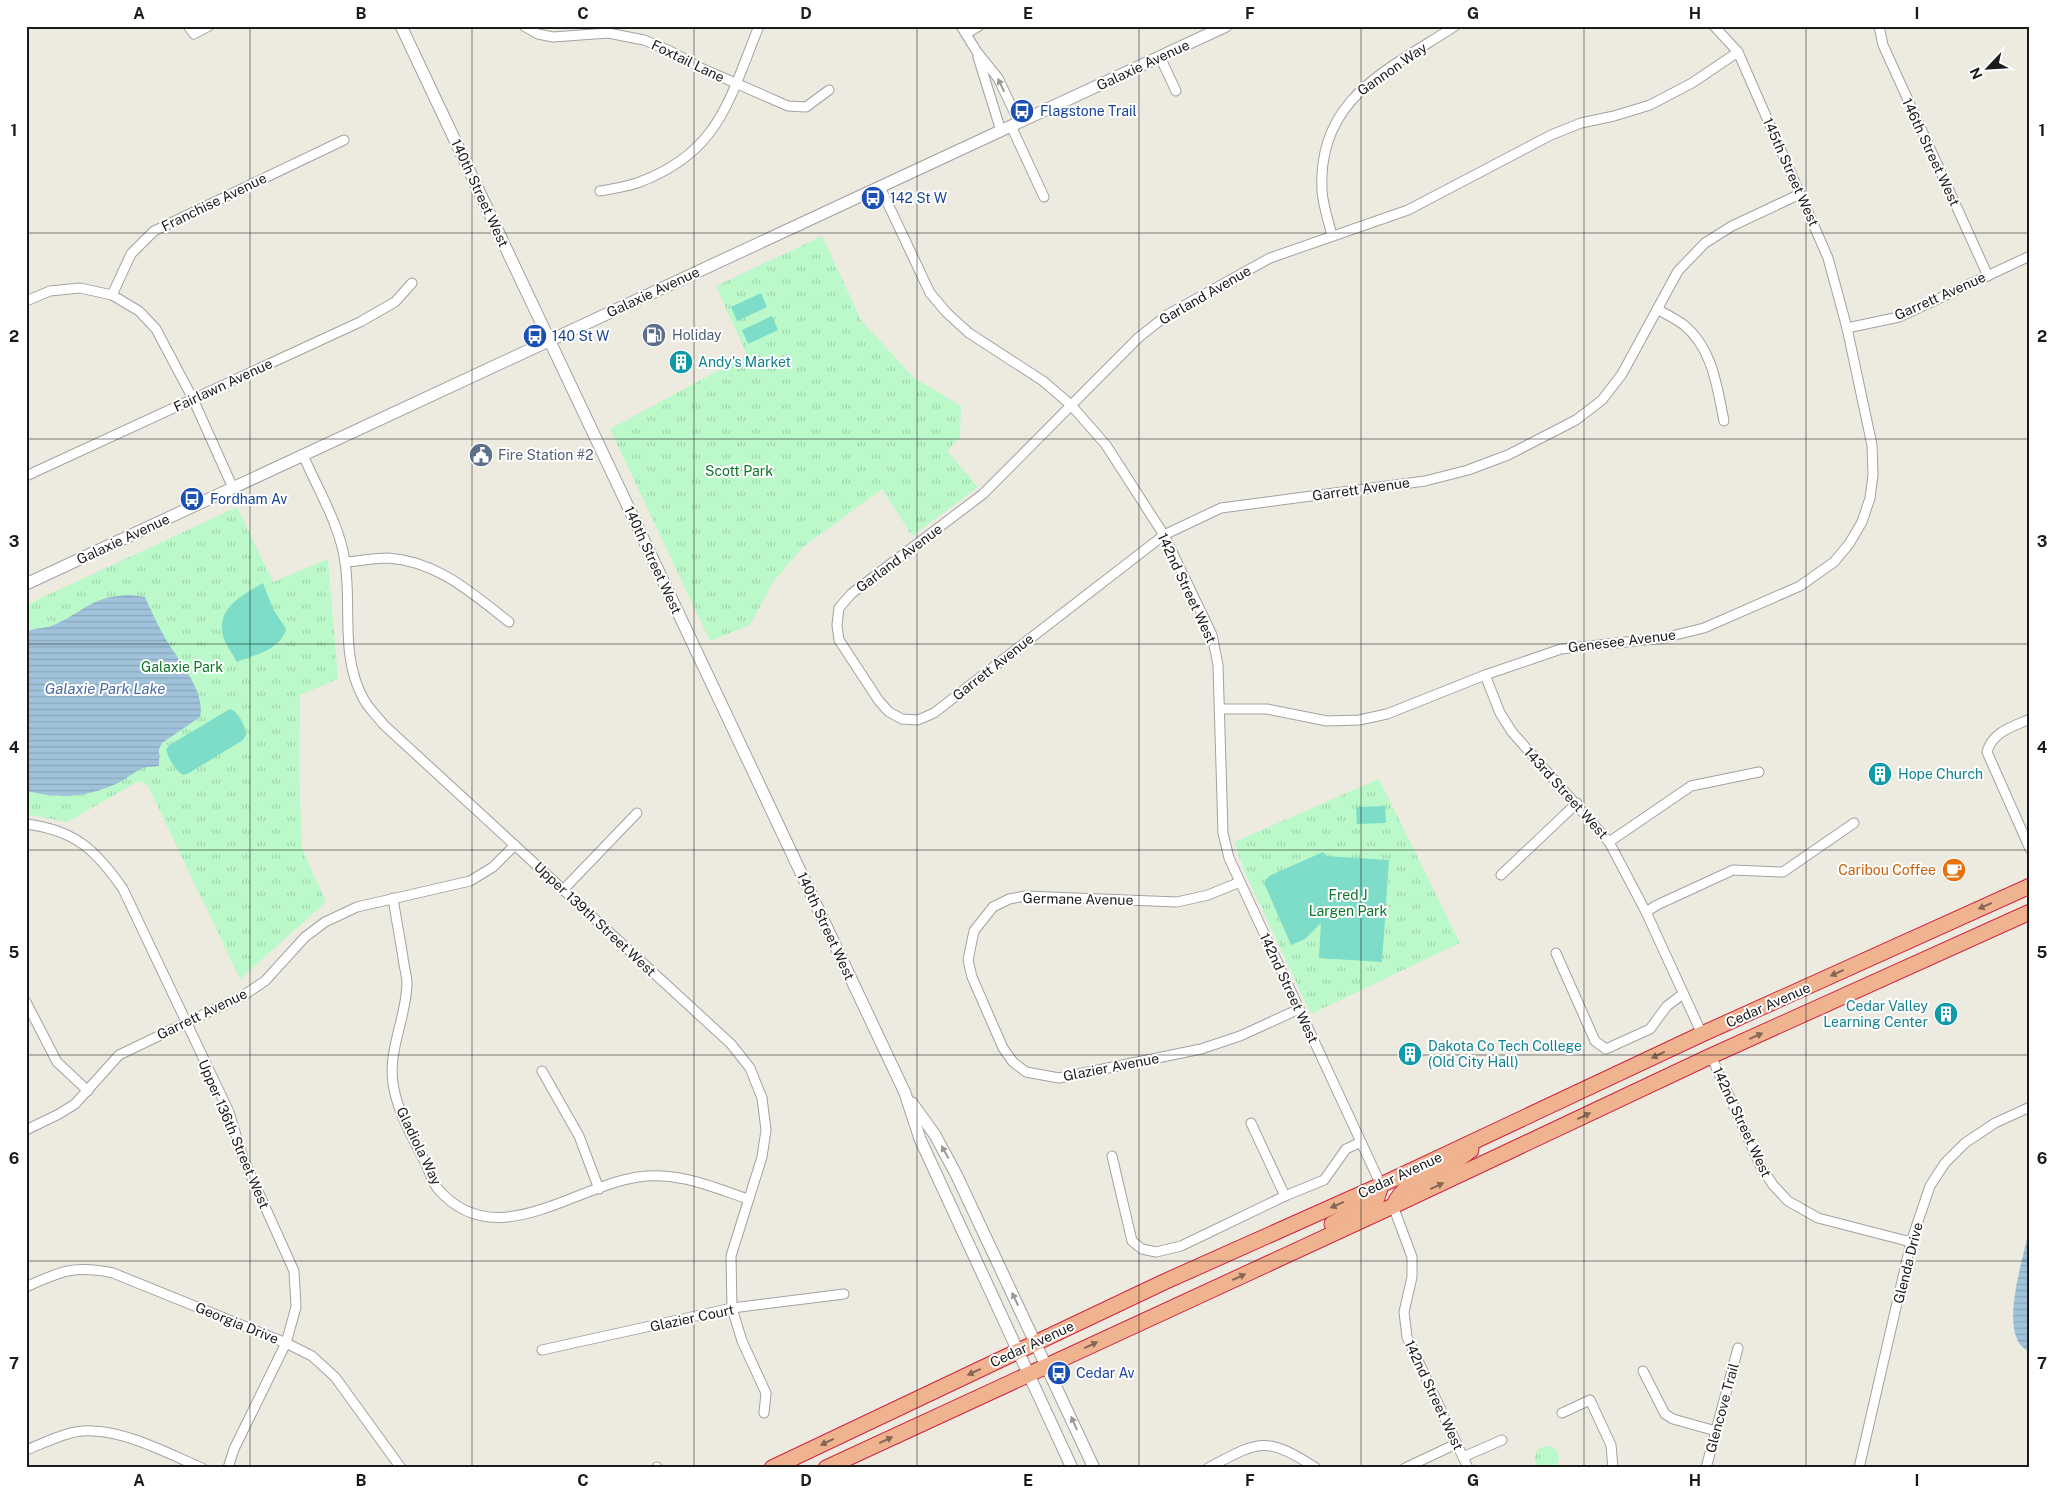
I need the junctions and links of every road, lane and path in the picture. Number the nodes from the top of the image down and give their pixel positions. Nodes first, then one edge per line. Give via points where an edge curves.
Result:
1 (188, 26) edge
2 (209, 26) edge
3 (401, 26) edge
4 (524, 26) edge
5 (759, 26) edge
6 (979, 26) edge
7 (1226, 26) edge
8 (1455, 26) edge
9 (1714, 26) edge
10 (1879, 26) edge
11 (963, 30) edge
12 (977, 52) junction
13 (1738, 52) junction
14 (1160, 57) junction
15 (735, 84) junction
16 (829, 90) dead end
17 (1176, 91) dead end
18 (1011, 126) junction
19 (344, 140) dead end
20 (880, 187) junction
21 (600, 191) dead end
22 (1800, 194) junction
23 (1044, 197) dead end
24 (1332, 236) junction
25 (2030, 256) edge
26 (1988, 276) junction
27 (412, 283) dead end
28 (112, 295) junction
29 (26, 301) edge
30 (1657, 309) junction
31 (1847, 328) junction
32 (550, 340) junction
33 (193, 399) junction
34 (1071, 406) junction
35 (1724, 421) dead end
36 (303, 456) junction
37 (26, 476) edge
38 (233, 488) junction
39 (1164, 535) junction
40 (345, 562) junction
41 (26, 584) edge
42 (509, 622) dead end
43 (1485, 675) junction
44 (879, 701) joint
45 (1220, 709) junction
46 (2030, 719) edge
47 (1759, 772) dead end
48 (1577, 804) junction
49 (637, 813) dead end
50 (1854, 823) dead end
51 (26, 824) edge
52 (1609, 842) junction
53 (515, 845) junction
54 (2030, 849) edge
55 (1501, 875) dead end
56 (1240, 882) junction
57 (2030, 886) edge
58 (563, 890) junction
59 (393, 898) junction
60 (1646, 912) junction
61 (2030, 912) edge
62 (1556, 953) dead end
63 (972, 977) joint
64 (1683, 994) junction
65 (26, 1002) edge
66 (1299, 1009) junction
67 (186, 1023) junction
68 (1702, 1034) junction
69 (1711, 1056) junction
70 (542, 1071) dead end
71 (88, 1091) junction
72 (905, 1093) junction
73 (2030, 1107) edge
74 (1251, 1123) dead end
75 (1500, 1129) junction
76 (26, 1130) edge
77 (1361, 1142) junction
78 (1112, 1156) dead end
79 (1381, 1185) junction
80 (599, 1189) junction
81 (1285, 1196) junction
82 (748, 1199) junction
83 (1393, 1206) junction
84 (1911, 1242) junction
85 (1298, 1250) junction
86 (26, 1287) edge
87 (844, 1294) dead end
88 (732, 1308) junction
89 (286, 1343) junction
90 (1036, 1343) junction
91 (1738, 1348) dead end
92 (542, 1350) dead end
93 (1018, 1351) junction
94 (1047, 1366) junction
95 (1643, 1371) dead end
96 (1029, 1374) junction
97 (1562, 1413) dead end
98 (764, 1414) dead end
99 (1716, 1431) junction
100 (1502, 1440) dead end
101 (1456, 1444) junction
102 (26, 1450) edge
103 (1463, 1457) junction
104 (202, 1468) edge
105 (228, 1468) edge
106 (401, 1468) edge
107 (772, 1468) edge
108 (826, 1468) edge
109 (1072, 1468) edge
110 (1094, 1468) edge
111 (1208, 1468) edge
112 (1316, 1468) edge
113 (1405, 1468) edge
114 (1468, 1468) edge
115 (1613, 1468) edge
116 (1706, 1468) edge
117 (1858, 1468) edge

1 - 2 street via 194,34
3 - 32 street, 140th Street West
4 - 15 street, Foxtail Lane via 554,38 608,33 644,40
5 - 15 street
6 - 11 street
7 - 14 street, Galaxie Avenue
8 - 24 street, Gannon Way via 1355,94 1334,123 1323,158 1322,193
9 - 13 street, 145th Street West
10 - 26 street, 146th Street West via 1883,46
11 - 12 street
12 - 18 street
18 -> 12 street via 998,78
13 - 22 street, 145th Street West
13 - 24 street, Garland Avenue via 1650,105 1573,126 1408,210
14 - 17 street
14 - 18 street, Galaxie Avenue
15 - 16 street, Foxtail Lane via 796,107 806,107
15 - 21 street via 715,127 693,153 637,183
18 - 20 street, Galaxie Avenue
18 - 23 street
19 - 28 street, Franchise Avenue via 154,231 131,254
20 - 32 street, Galaxie Avenue
20 - 34 street, 142nd Street West via 926,286 947,313 969,332 1043,381
22 - 30 street, Garrett Avenue via 1732,226 1705,243 1678,271
22 - 31 street, 145th Street West via 1828,258
24 - 34 street, Garland Avenue via 1270,258 1167,315 1138,338
25 - 26 street, Garrett Avenue
26 - 31 street, Garrett Avenue via 1899,317
27 - 33 street, Fairlawn Avenue via 395,302 360,322
28 - 29 street via 80,288 50,291
28 - 33 street via 139,311 156,329
30 - 35 street via 1684,326 1704,348 1713,370
30 - 39 street, Garrett Avenue via 1622,374 1602,400 1576,420 1508,455 1468,470 1425,480 1221,508
31 - 43 street, Genesee Avenue via 1872,445 1873,475 1862,522 1834,562 1800,586 1704,628 1663,638 1561,649
32 - 36 street, Galaxie Avenue
32 - 72 street, 140th Street West
33 - 37 street, Fairlawn Avenue
33 - 38 street
34 - 39 street, 142nd Street West via 1106,445
34 - 44 street, Garland Avenue via 983,494 852,594 840,608 839,640
36 - 38 street, Galaxie Avenue
36 - 40 street, Upper 139th Street West via 336,528
38 - 41 street, Galaxie Avenue
39 - 44 street, Garrett Avenue via 934,713 918,720 902,719 888,712
39 - 45 street, 142nd Street West via 1212,635 1218,665
40 - 42 street via 388,558 429,566 457,581
40 - 53 street, Upper 139th Street West via 348,656 364,700 384,725
43 - 45 street, Genesee Avenue via 1387,714 1360,720 1327,721 1266,709
43 - 48 street, 143rd Street West via 1512,732
45 - 56 street, 142nd Street West via 1223,833 1229,858
46 - 54 street via 1997,734 1986,752
47 - 52 street via 1691,786
48 - 52 street, 143rd Street West
48 - 55 street
49 - 58 street
50 - 60 street via 1783,872 1733,870
51 - 67 street, Upper 136th Street West via 64,833 87,846 106,864 123,889
52 - 60 street, 143rd Street West
53 - 58 street, Upper 139th Street West
53 - 59 street, Garrett Avenue via 493,867 470,881
56 - 63 street, Germane Avenue via 1208,895 1176,902 1025,896 1009,899 993,907 974,931 968,960
56 - 66 street, 142nd Street West
57 -> 68 highway, Cedar Avenue
58 - 82 street, Upper 139th Street West via 731,1044 750,1068 762,1098 766,1130 762,1157
59 - 67 street, Garrett Avenue via 357,907 325,922 244,996
59 - 80 street, Gladiola Way via 407,983 393,1055 393,1087 401,1112 438,1188 464,1211 498,1219 520,1216
60 - 64 street, 143rd Street West
69 -> 61 highway, Cedar Avenue
62 - 64 street via 1595,1041 1606,1049 1650,1029 1667,1006
63 - 66 street, Glazier Avenue via 1003,1048 1013,1062 1026,1072 1059,1078 1201,1050
64 - 68 street, 143rd Street West
65 - 71 street via 57,1062
66 - 77 street, 142nd Street West
67 - 71 street, Garrett Avenue via 119,1055
67 - 89 street, Upper 136th Street West via 229,1112 243,1158 294,1271 296,1307
68 -> 75 highway, Cedar Avenue
83 -> 69 highway, Cedar Avenue
69 - 84 street, 142nd Street West via 1760,1165 1785,1198 1818,1218
70 - 80 street via 578,1136
71 - 76 street, Garrett Avenue via 75,1104
90 -> 72 street, 140th Street West via 956,1174 935,1134
72 - 93 street, 140th Street West via 920,1139
73 - 84 street, Glenda Drive via 1995,1123 1965,1143 1945,1163 1930,1186
74 - 81 street
75 - 79 highway, Cedar Avenue
75 - 83 highway via 1451,1164 1408,1186 1397,1196
77 - 79 street, 142nd Street West
77 - 81 street via 1346,1149 1324,1180
78 - 81 street via 1132,1241 1142,1249 1156,1252 1180,1246
79 - 85 highway via 1377,1198 1319,1230
79 -> 90 highway, Cedar Avenue
80 - 82 street, Gladiola Way via 637,1177 666,1175 690,1179
82 - 88 street, Upper 139th Street West via 731,1256
83 - 85 highway, Cedar Avenue
83 - 101 street, 142nd Street West via 1412,1257 1412,1278 1404,1312 1407,1337
84 - 117 street, Glenda Drive
94 -> 85 highway, Cedar Avenue
86 - 89 street, Georgia Drive via 70,1269 113,1273
87 - 88 street, Glazier Court
88 - 92 street, Glazier Court
88 - 98 street, Upper 139th Street West via 742,1341 766,1393
89 - 105 street, Upper 136th Street West via 234,1449
89 - 106 street, Georgia Drive via 312,1356 335,1377
90 - 93 highway, Cedar Avenue
90 - 94 street, 140th Street West
91 - 99 street, Glencove Trail
93 - 96 street, 140th Street West
93 -> 107 highway, Cedar Avenue
94 - 96 highway, Cedar Avenue
110 -> 94 street, 140th Street West
95 - 99 street via 1665,1414
108 -> 96 highway, Cedar Avenue
96 - 109 street, 140th Street West
97 - 115 street via 1590,1400 1611,1445
99 - 116 street, Glencove Trail
100 - 103 street
101 - 103 street, 142nd Street West
101 - 113 street
102 - 104 street via 64,1435 92,1430 122,1436
103 - 114 street, 142nd Street West
111 - 112 street via 1265,1444 1284,1448

